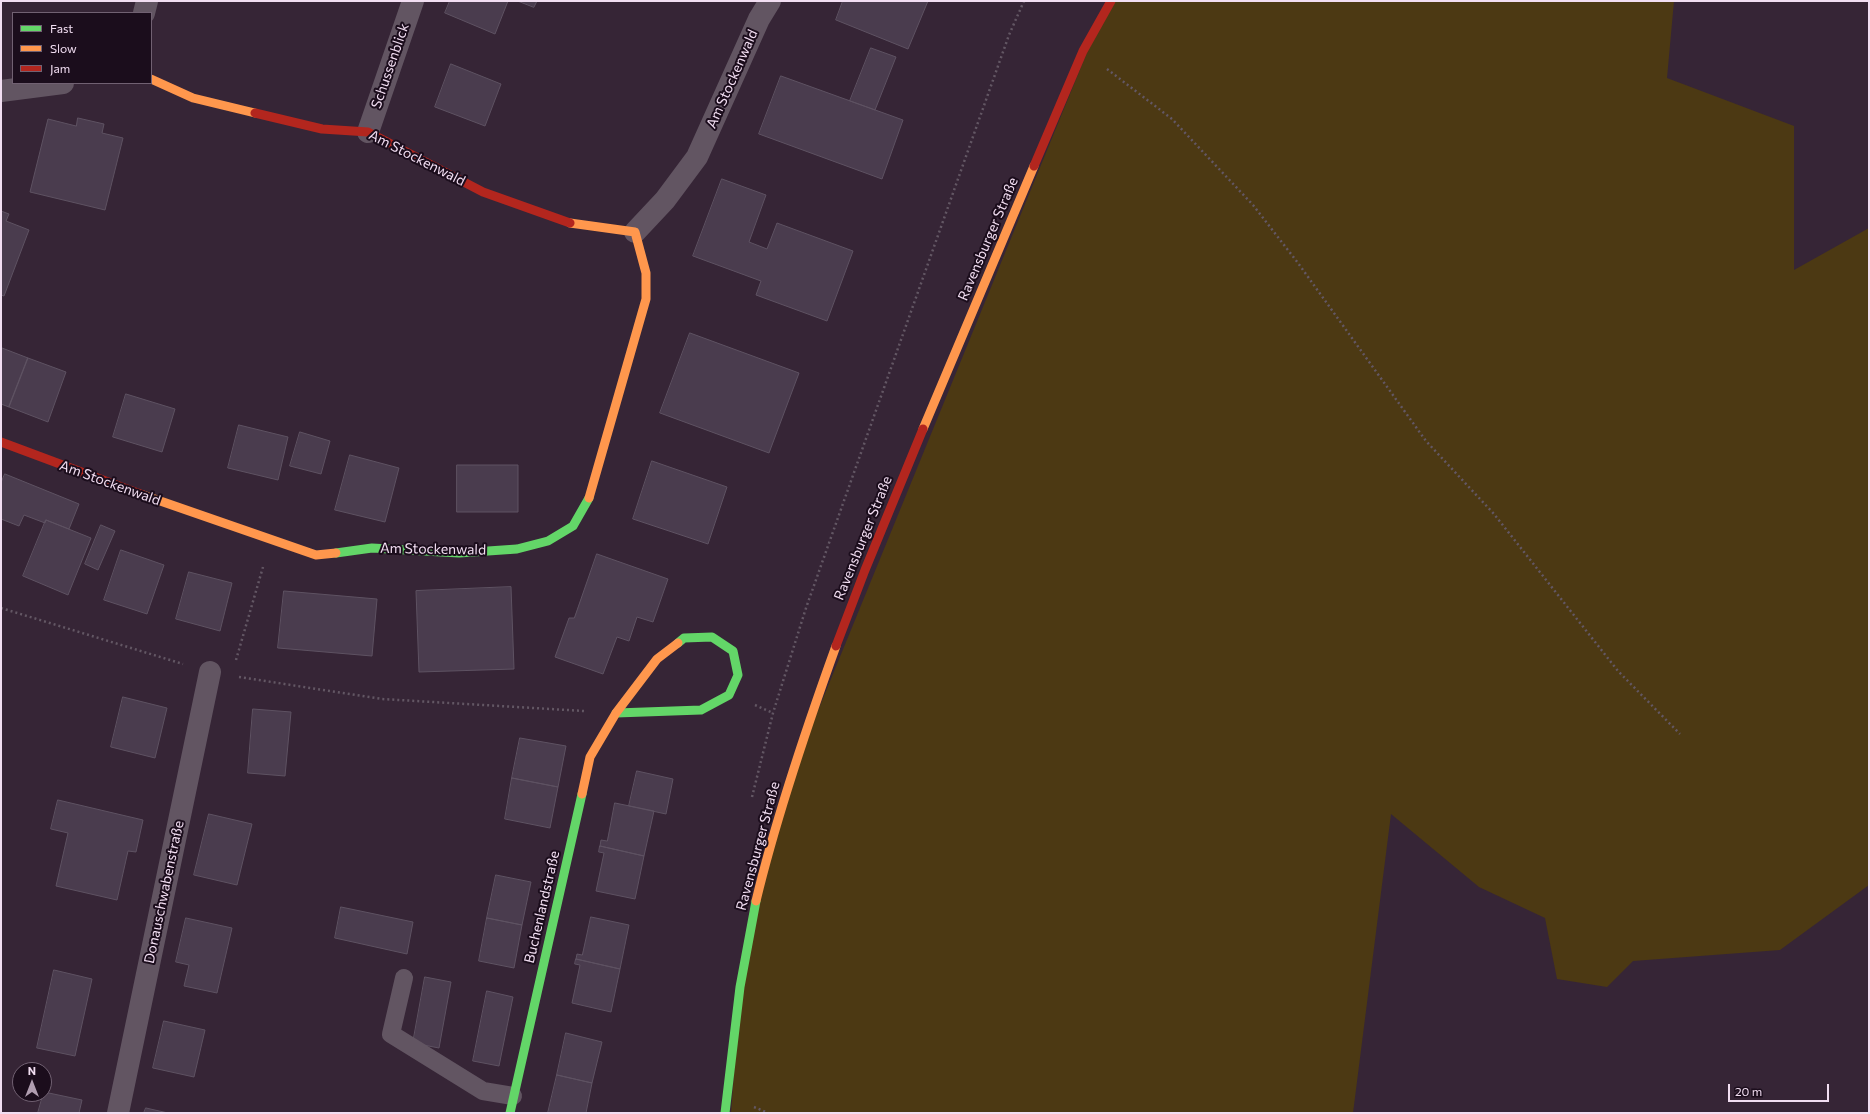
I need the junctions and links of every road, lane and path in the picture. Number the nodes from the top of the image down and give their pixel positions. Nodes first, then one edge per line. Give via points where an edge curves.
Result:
1 (147, 1) edge
2 (413, 1) edge
3 (770, 1) edge
4 (1024, 1) edge
5 (1111, 1) edge
6 (144, 12) edge
7 (1084, 51) junction
8 (152, 79) edge
9 (54, 84) edge
10 (1, 91) edge
11 (368, 132) junction
12 (635, 232) junction
13 (1, 442) edge
14 (270, 539) junction
15 (1, 608) edge
16 (210, 672) junction
17 (231, 675) junction
18 (616, 713) junction
19 (1680, 734) dead end
20 (752, 798) dead end
21 (404, 978) dead end
22 (512, 1105) edge
23 (118, 1113) edge
24 (725, 1113) edge

1 - 6 street
2 - 11 street, Schussenblick
3 - 12 street, Am Stockenwald via 759,19 696,157 665,200
4 - 20 path via 1004,50 806,608 773,713
5 - 7 street, Ravensburger Straße
7 - 19 path via 1172,119 1253,205 1298,263 1426,441 1494,514 1618,671
7 - 24 street, Ravensburger Straße via 901,481 836,642 791,776 760,882 742,969
8 - 11 street, Am Stockenwald via 193,98 322,129
9 - 10 street
11 - 12 street, Am Stockenwald via 483,192 567,224
12 - 14 street, Am Stockenwald via 646,273 646,298 588,501 573,526 548,541 517,549 459,553 372,548 316,555
13 - 14 street, Am Stockenwald via 96,479
14 - 17 path via 247,628
15 - 16 path
16 - 17 path
16 - 23 street, Donauschwabenstraße
17 - 18 path via 382,699
18 - 18 street, Buchenlandstraße via 657,658 684,638 712,637 733,651 738,675 729,695 724,698 701,710
18 - 22 street, Buchenlandstraße via 590,757
21 - 22 lane via 391,1034 483,1091

